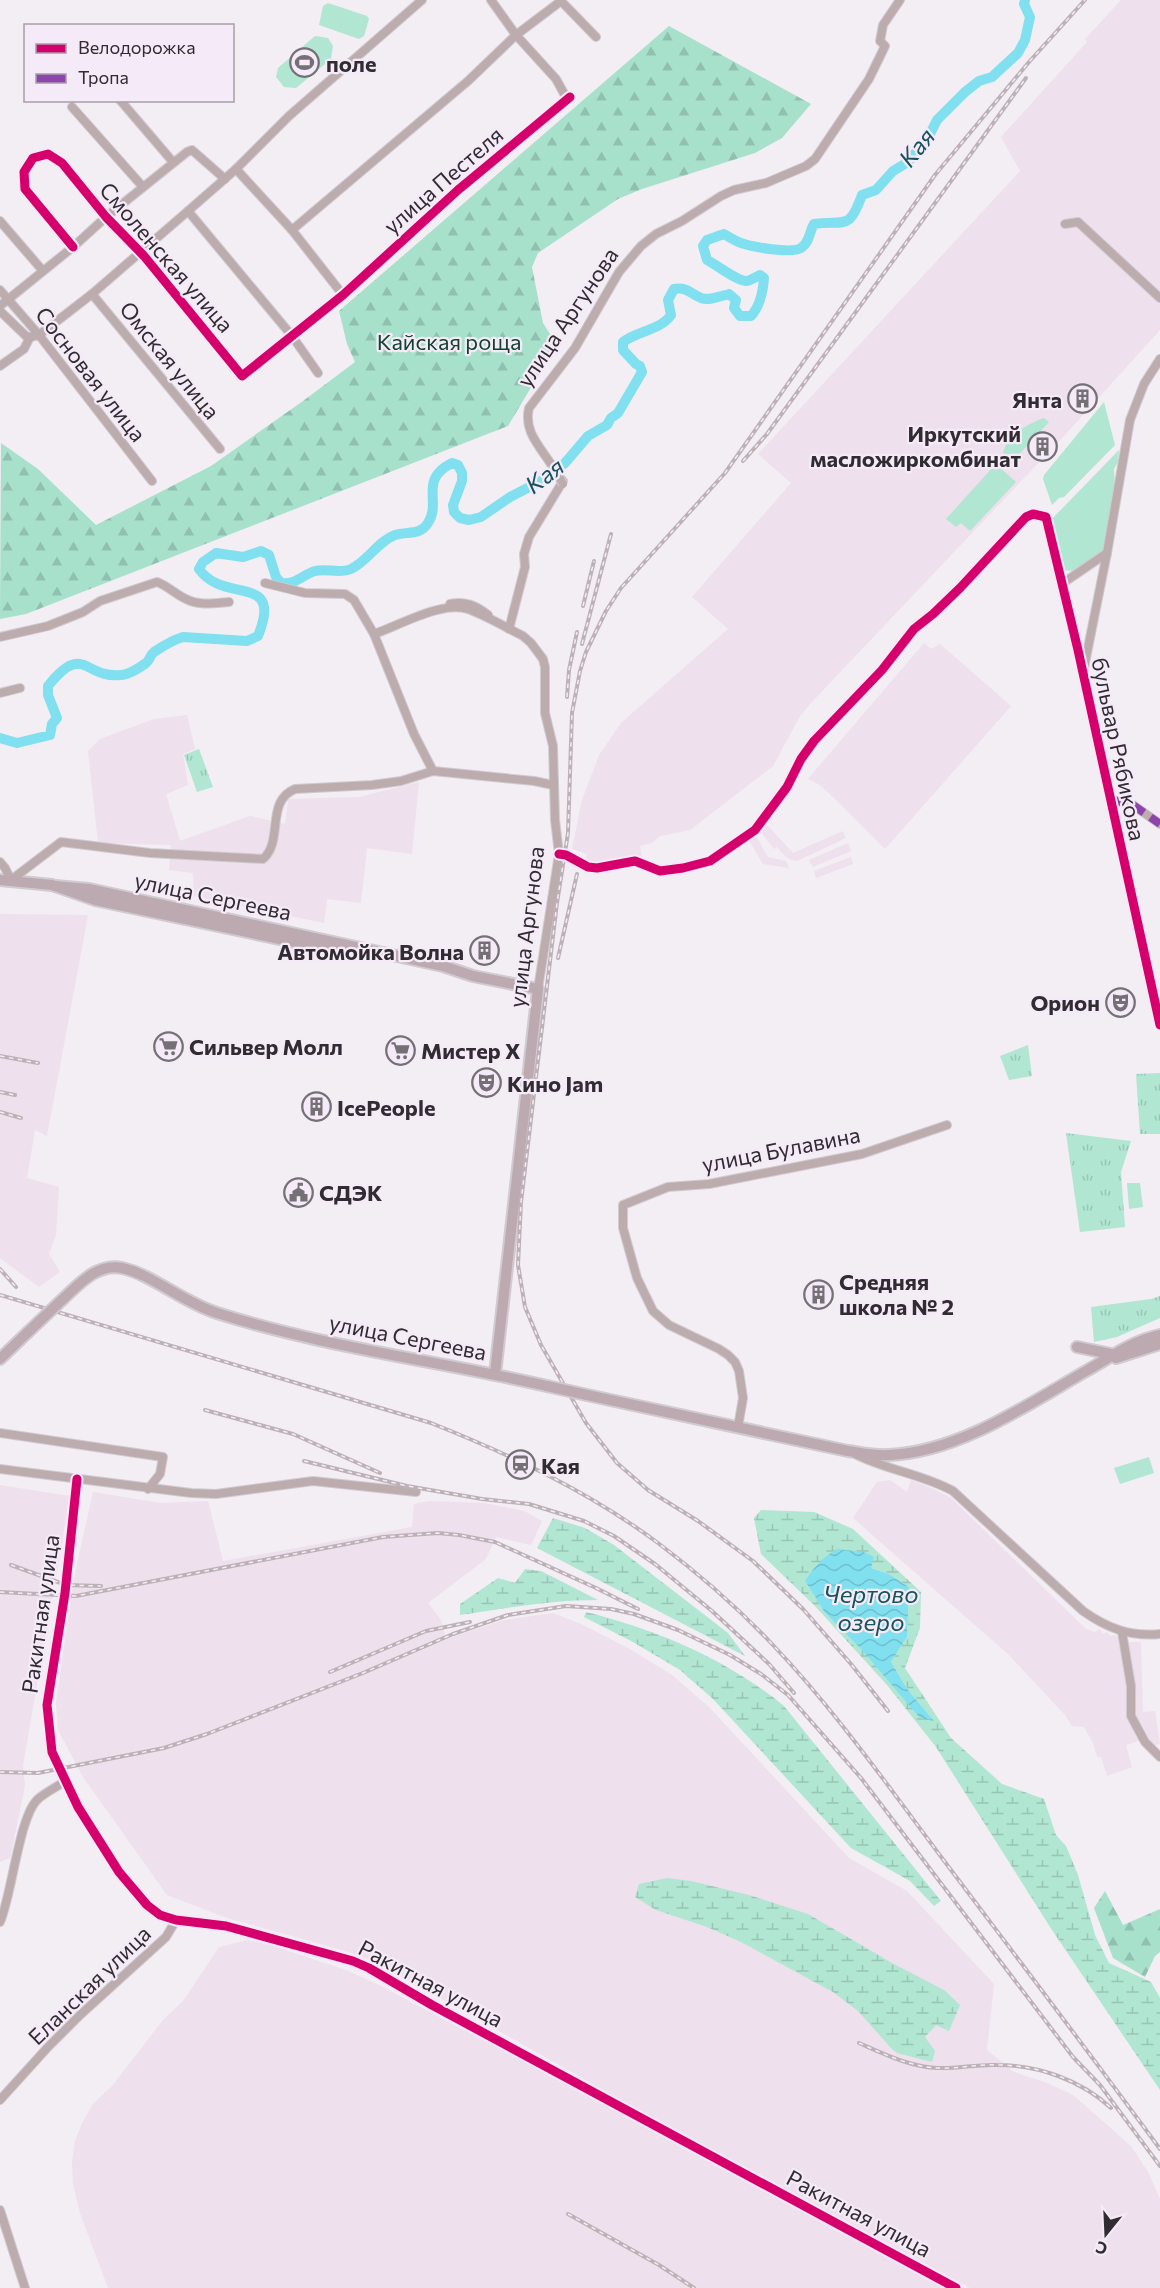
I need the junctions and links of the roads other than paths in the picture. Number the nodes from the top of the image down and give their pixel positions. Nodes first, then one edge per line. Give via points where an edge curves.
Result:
1 (423, 0) edge
2 (491, 0) edge
3 (900, 0) edge
4 (561, 1) edge
5 (516, 35) junction
6 (596, 37) dead end
7 (122, 102) edge
8 (72, 107) dead end
9 (173, 162) junction
10 (236, 169) junction
11 (225, 179) junction
12 (143, 187) junction
13 (188, 211) junction
14 (106, 217) junction
15 (0, 221) edge
16 (1065, 224) dead end
17 (292, 230) junction
18 (73, 248) junction
19 (140, 252) junction
20 (43, 271) junction
21 (0, 290) edge
22 (92, 294) junction
23 (343, 295) junction
24 (1160, 298) edge
25 (8, 300) junction
26 (0, 306) edge
27 (0, 311) edge
28 (39, 335) junction
29 (292, 336) junction
30 (30, 337) junction
31 (1160, 359) edge
32 (0, 366) edge
33 (318, 373) dead end
34 (242, 376) joint
35 (219, 449) dead end
36 (152, 481) dead end
37 (1107, 553) junction
38 (266, 583) dead end
39 (1062, 583) junction
40 (230, 602) dead end
41 (509, 629) junction
42 (374, 634) junction
43 (0, 637) edge
44 (1083, 672) junction
45 (20, 688) dead end
46 (0, 693) edge
47 (433, 771) junction
48 (553, 785) junction
49 (1109, 799) junction
50 (1160, 824) edge
51 (560, 854) junction
52 (0, 862) edge
53 (6, 880) edge
54 (55, 886) junction
55 (280, 922) dead end
56 (270, 929) junction
57 (473, 976) junction
58 (538, 989) junction
59 (1160, 1025) edge
60 (946, 1125) dead end
61 (1160, 1335) edge
62 (1160, 1344) edge
63 (1077, 1347) dead end
64 (1111, 1354) junction
65 (0, 1359) edge
66 (1099, 1363) junction
67 (495, 1374) junction
68 (738, 1427) junction
69 (0, 1433) edge
70 (848, 1451) junction
71 (0, 1469) edge
72 (77, 1479) junction
73 (148, 1489) junction
74 (416, 1492) dead end
75 (1122, 1632) junction
76 (1160, 1634) edge
77 (1160, 1756) edge
78 (65, 1781) junction
79 (176, 1920) junction
80 (0, 1922) edge
81 (0, 2100) edge
82 (0, 2210) edge
83 (25, 2288) edge
84 (956, 2288) edge

1 - 10 street via 277,127
2 - 5 street
3 - 41 street, улица Аргунова, bridge via 880,33 885,46 869,79 815,159 766,183 721,196 656,234 628,260 575,348 529,408 528,428 561,480 527,544
4 - 5 street
4 - 6 street
5 - 17 street via 468,81
5 - 23 street, улица Пестеля via 569,98 458,190
7 - 9 street
8 - 12 street
9 - 11 street via 192,150
9 - 12 street
10 - 11 street
10 - 17 street
11 - 13 street
12 - 14 street
13 - 19 street
13 - 29 street
14 - 18 street
14 - 18 street, Смоленская улица via 62,163 48,154 33,158 24,172 26,189
14 - 19 street, Смоленская улица
15 - 20 street
16 - 24 street via 1078,222
17 - 23 street
18 - 20 street
19 - 22 street
19 - 34 street, Смоленская улица
20 - 25 street
21 - 25 street, Сосновая улица
22 - 28 street
22 - 35 street, Омская улица
23 - 29 street, улица Пестеля
25 - 26 street
25 - 28 street, Сосновая улица
27 - 30 street
28 - 30 street
28 - 36 street, Сосновая улица
29 - 33 street
29 - 34 street, улица Пестеля
30 - 32 street via 24,349
31 - 37 street via 1144,384 1130,420
37 - 39 street
37 - 44 street
38 - 42 street via 305,593 345,594 354,600
39 - 44 street, бульвар Рябикова
39 - 51 street, бульвар Рябикова via 1046,517 1026,517 960,588 914,629 882,670 814,741 755,830 710,861 660,871 635,861 588,867
40 - 43 street via 193,602 156,582 100,601 48,626
41 - 42 street, улица Аргунова via 464,602 428,610
41 - 48 street, улица Аргунова via 531,643 543,659 545,713 553,746
42 - 47 street
44 - 49 street, бульвар Рябикова
45 - 46 street
47 - 48 street
47 - 53 street via 401,781 314,787 287,793 279,804 272,840 263,860 150,853 61,842
48 - 51 street, улица Аргунова
49 - 50 street via 1133,805
49 - 59 street, бульвар Рябикова
51 - 58 street, улица Аргунова
52 - 53 street
53 - 54 main road, улица Сергеева
54 - 56 main road, улица Сергеева via 89,889
54 - 57 main road, улица Сергеева via 78,896 421,969
55 - 56 street
56 - 57 main road, улица Сергеева
57 - 58 main road, улица Сергеева
58 - 67 main road, улица Аргунова
60 - 68 street, улица Булавина via 862,1154 710,1184 668,1187 623,1205 623,1228 634,1268 653,1311 735,1362 743,1398
61 - 64 main road
62 - 66 main road
63 - 64 main road
64 - 66 main road
65 - 67 main road, улица Сергеева, bridge via 90,1275 121,1267 215,1313 295,1334
66 - 70 main road via 1023,1407 943,1446 887,1455
67 - 68 main road, улица Сергеева, bridge
68 - 70 main road, улица Сергеева
69 - 73 street via 163,1457 160,1474
70 - 75 street via 952,1491 1083,1611
71 - 72 street
72 - 73 street
72 - 78 street, Ракитная улица via 65,1593 47,1705 52,1752
73 - 74 street via 216,1494 313,1481
75 - 76 street
75 - 77 street via 1131,1686 1131,1716 1145,1742
78 - 79 street, Ракитная улица via 131,1888 160,1915
78 - 80 street via 37,1799 30,1809
79 - 81 street, Еланская улица via 166,1937 80,2015
79 - 84 street, Ракитная улица via 226,1926 369,1968
82 - 83 street

